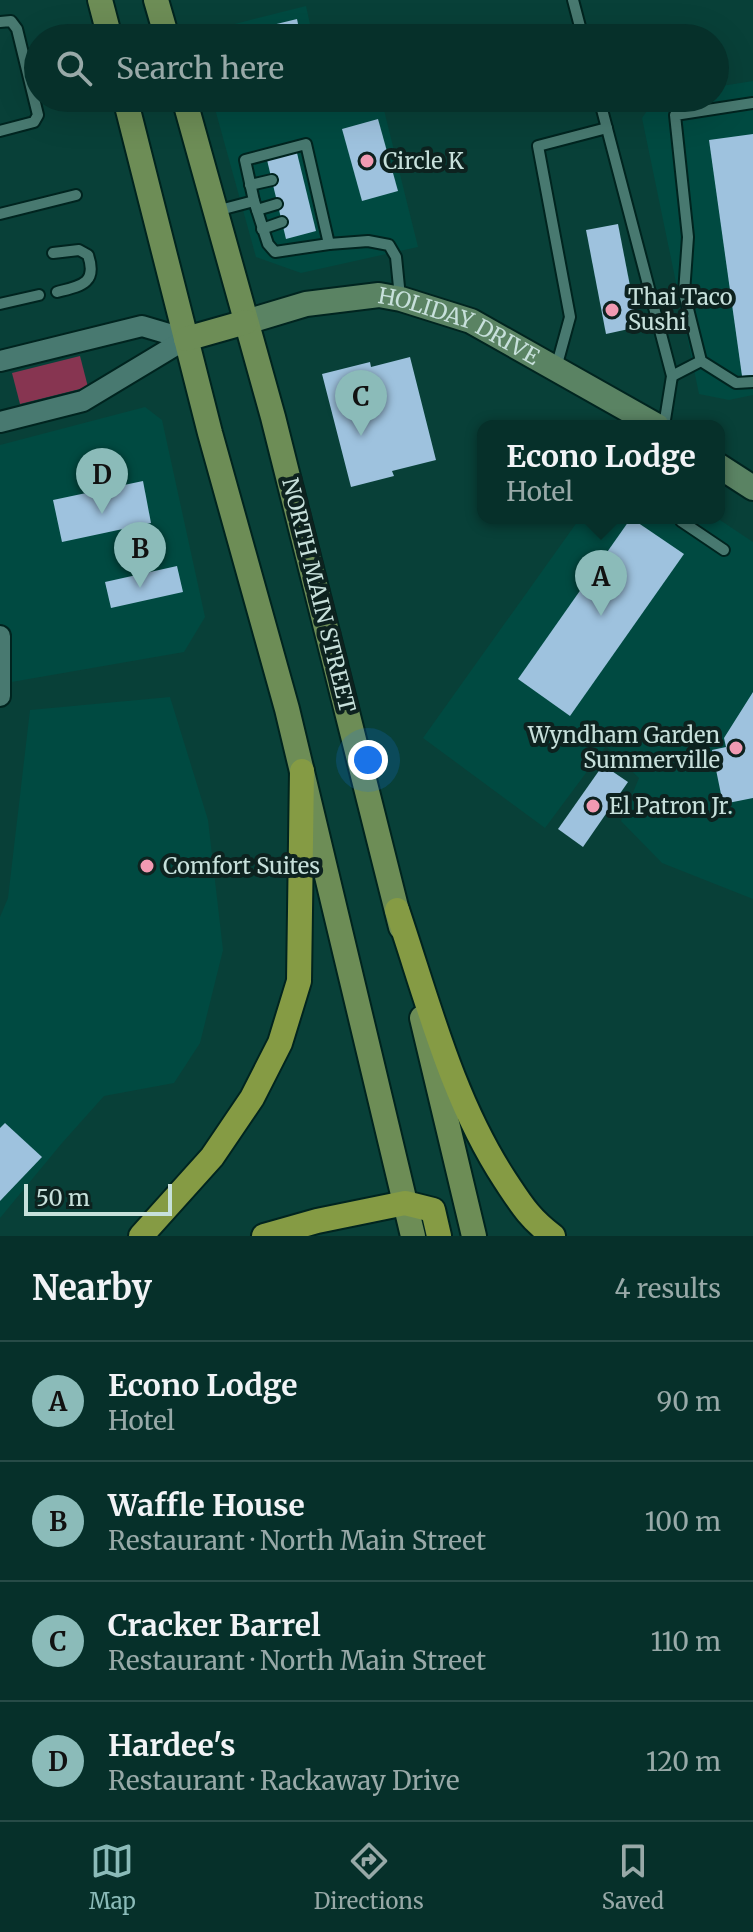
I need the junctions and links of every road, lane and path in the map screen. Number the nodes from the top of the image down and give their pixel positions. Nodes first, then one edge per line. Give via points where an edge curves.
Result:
1 (100, 0) edge
2 (156, 0) edge
3 (573, 0) edge
4 (0, 22) edge
5 (106, 24) edge
6 (163, 24) edge
7 (579, 24) edge
8 (24, 60) edge
9 (753, 103) edge
10 (729, 107) edge
11 (37, 112) edge
12 (129, 112) edge
13 (188, 112) edge
14 (603, 112) edge
15 (694, 112) edge
16 (607, 128) junction
17 (0, 131) edge
18 (272, 180) dead end
19 (250, 185) junction
20 (76, 195) dead end
21 (277, 204) dead end
22 (255, 205) junction
23 (215, 211) junction
24 (0, 214) edge
25 (282, 222) dead end
26 (262, 229) junction
27 (329, 244) junction
28 (53, 253) dead end
29 (57, 292) dead end
30 (39, 295) dead end
31 (401, 299) junction
32 (0, 304) edge
33 (246, 322) junction
34 (186, 339) junction
35 (0, 361) edge
36 (701, 361) junction
37 (556, 368) junction
38 (672, 376) junction
39 (753, 382) edge
40 (647, 420) edge
41 (665, 420) edge
42 (0, 422) edge
43 (725, 470) edge
44 (753, 488) edge
45 (685, 524) edge
46 (724, 550) dead end
47 (0, 636) edge
48 (0, 696) edge
49 (302, 771) junction
50 (397, 910) junction
51 (405, 1203) junction
52 (141, 1236) edge
53 (264, 1236) edge
54 (413, 1236) edge
55 (439, 1236) edge
56 (474, 1236) edge
57 (553, 1236) edge

1 - 5 main road
2 - 6 main road
3 - 7 lane
4 - 8 lane via 15,24
9 - 10 lane
11 - 17 lane via 34,122
12 - 34 main road
13 - 23 main road, NORTH MAIN STREET
14 - 16 lane
15 - 36 lane via 675,115 688,237 684,293
16 - 37 lane via 538,146 570,317
16 - 38 lane
18 - 19 lane
19 - 22 lane
19 - 27 lane via 245,160 306,144 307,170
20 - 24 lane
21 - 22 lane
22 - 23 lane
22 - 26 lane
23 - 33 main road, NORTH MAIN STREET
25 - 26 lane
26 - 27 lane via 275,252
27 - 31 lane via 389,245 396,257
28 - 29 lane via 79,250 92,266 82,286
30 - 32 lane
31 - 33 main road, HOLIDAY DRIVE via 379,295 306,304
31 - 37 main road, HOLIDAY DRIVE via 471,321
33 - 34 main road
33 - 50 main road, NORTH MAIN STREET
34 - 35 street via 142,326
34 - 42 street via 83,401
34 - 49 main road
36 - 38 lane
36 - 39 lane via 736,383
37 - 40 main road, HOLIDAY DRIVE
38 - 41 lane
43 - 44 main road
45 - 46 lane
47 - 48 street
49 - 51 main road
49 - 52 highway via 299,981 280,1043 252,1098 212,1157
50 - 56 main road, NORTH MAIN STREET
50 - 57 highway via 457,1090 490,1157 532,1221
51 - 53 highway
51 - 54 main road
51 - 55 highway via 433,1210

